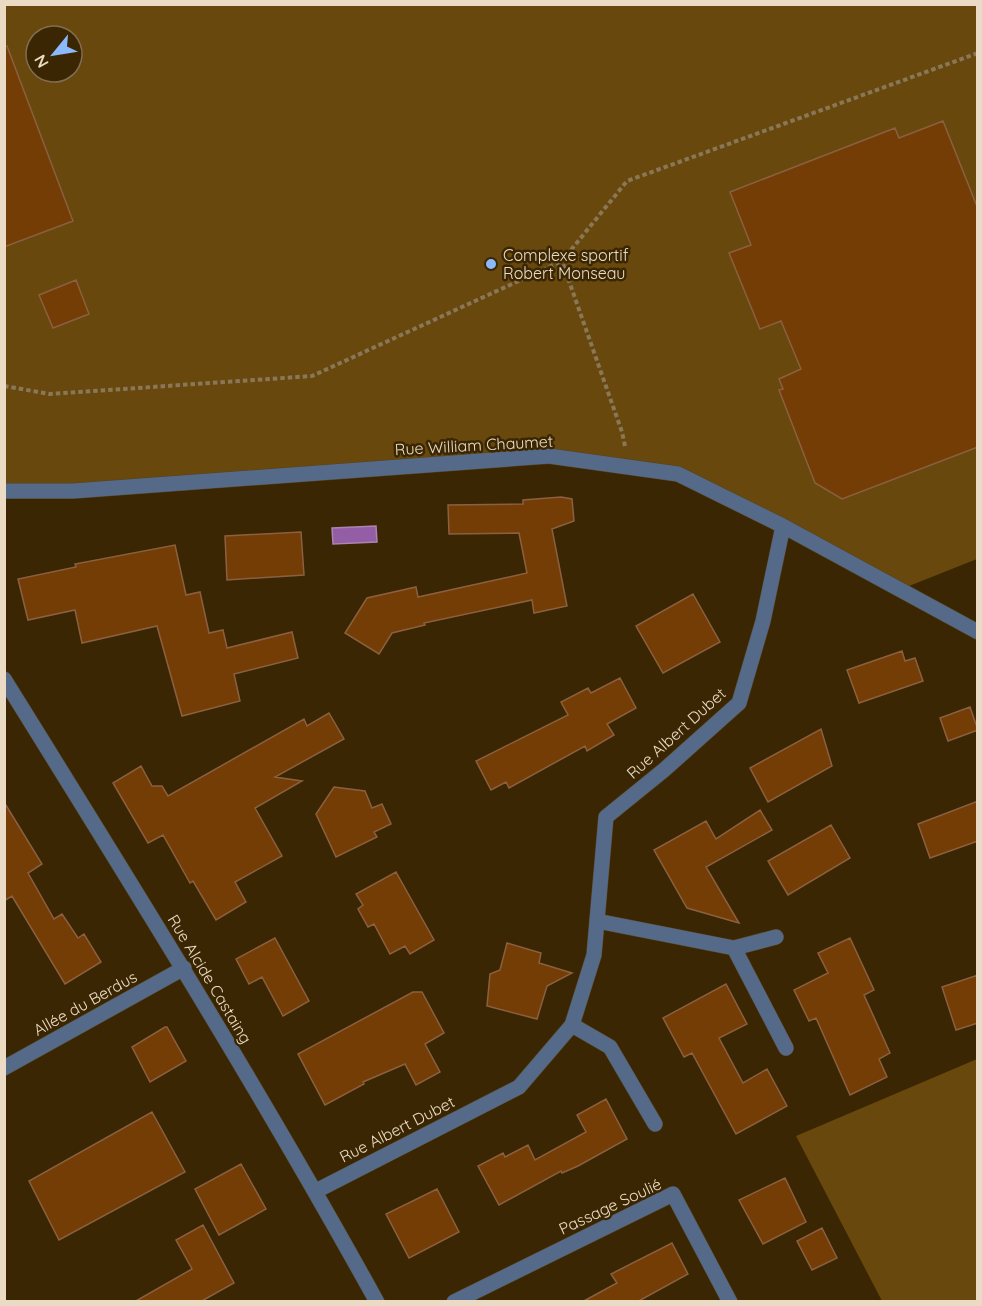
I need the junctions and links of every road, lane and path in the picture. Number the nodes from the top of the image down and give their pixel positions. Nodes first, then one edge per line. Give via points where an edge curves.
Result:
1 (978, 53) edge
2 (562, 261) junction
3 (4, 386) edge
4 (630, 467) junction
5 (4, 490) edge
6 (783, 526) junction
7 (978, 632) edge
8 (4, 679) edge
9 (597, 921) junction
10 (776, 937) dead end
11 (735, 948) junction
12 (184, 968) junction
13 (572, 1025) junction
14 (786, 1048) dead end
15 (4, 1068) edge
16 (655, 1124) dead end
17 (316, 1191) junction
18 (377, 1302) edge
19 (454, 1302) edge
20 (730, 1302) edge

1 - 2 path via 627,181
2 - 3 path via 312,376 50,394
2 - 4 path via 622,432
4 - 5 street, Rue William Chaumet via 549,456 73,491
4 - 6 street, Rue William Chaumet via 678,474
6 - 7 street, Rue William Chaumet
6 - 9 street, Rue Albert Dubet via 763,621 739,703 606,817
8 - 12 street, Rue Alcide Castaing
9 - 11 street
9 - 13 street, Rue Albert Dubet via 594,955
10 - 11 street
11 - 14 street
12 - 15 street, Allée du Berdus
12 - 17 street, Rue Alcide Castaing
13 - 16 street via 610,1047
13 - 17 street, Rue Albert Dubet via 519,1087
17 - 18 street, Rue Alcide Castaing
19 - 20 street, Passage Soulié via 673,1194

